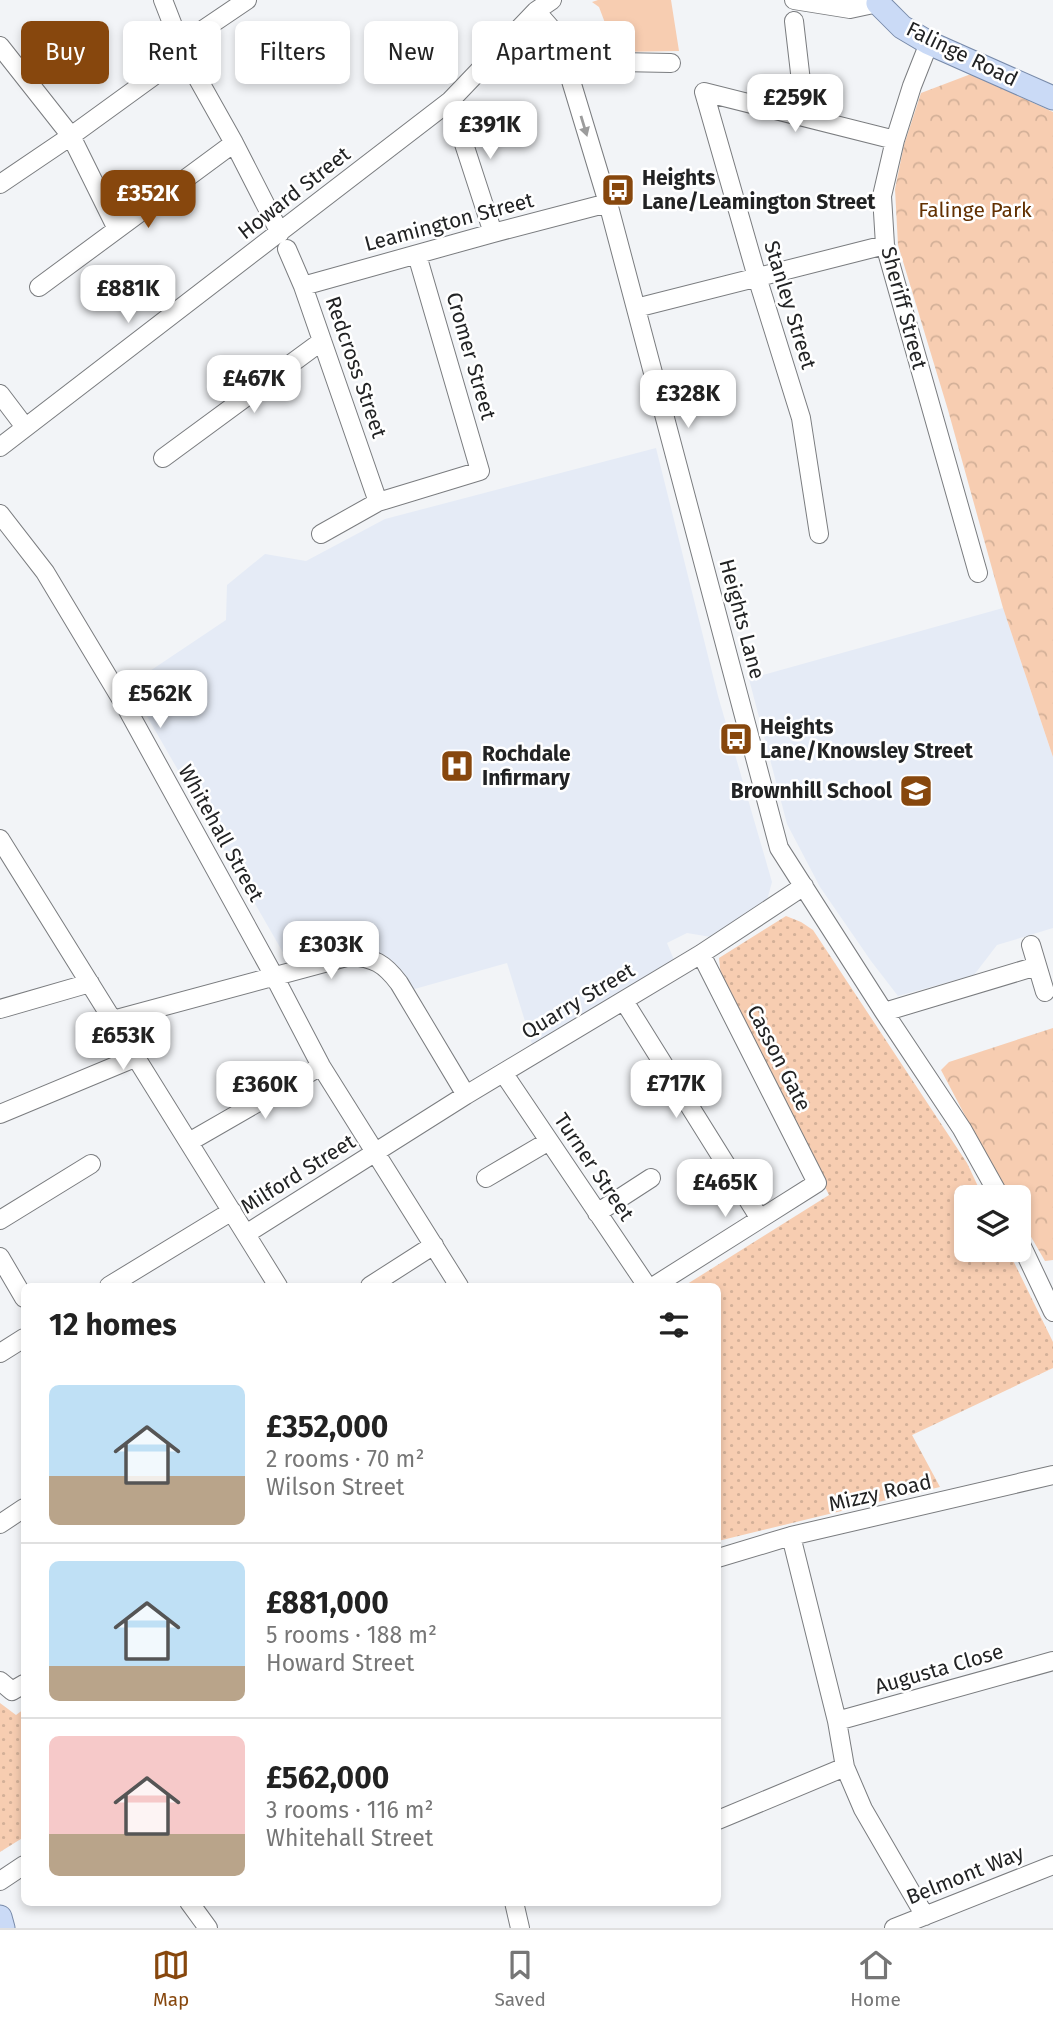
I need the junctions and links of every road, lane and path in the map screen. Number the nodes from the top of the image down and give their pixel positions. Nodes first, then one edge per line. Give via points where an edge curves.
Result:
1 (163, 0) edge
2 (247, 0) edge
3 (552, 0) edge
4 (794, 0) edge
5 (878, 1) edge
6 (536, 11) junction
7 (171, 21) edge
8 (220, 21) edge
9 (545, 21) edge
10 (794, 21) dead end
11 (929, 43) junction
12 (0, 46) edge
13 (635, 62) edge
14 (671, 63) dead end
15 (138, 84) edge
16 (201, 84) edge
17 (572, 84) edge
18 (1053, 98) edge
19 (450, 102) junction
20 (805, 116) junction
21 (71, 136) junction
22 (895, 140) junction
23 (233, 143) junction
24 (0, 184) edge
25 (607, 204) junction
26 (117, 229) junction
27 (493, 233) junction
28 (283, 241) junction
29 (885, 245) junction
30 (417, 254) junction
31 (758, 277) junction
32 (303, 286) junction
33 (39, 287) dead end
34 (636, 308) junction
35 (322, 341) junction
36 (0, 394) edge
37 (25, 427) junction
38 (0, 447) edge
39 (163, 458) dead end
40 (378, 502) junction
41 (0, 513) edge
42 (321, 534) dead end
43 (819, 534) dead end
44 (978, 573) dead end
45 (0, 839) edge
46 (804, 886) junction
47 (1031, 945) dead end
48 (701, 954) junction
49 (1037, 966) junction
50 (274, 976) junction
51 (90, 982) junction
52 (1045, 992) dead end
53 (624, 1001) junction
54 (0, 1009) edge
55 (884, 1012) junction
56 (113, 1020) junction
57 (136, 1057) junction
58 (321, 1066) junction
59 (504, 1074) junction
60 (466, 1095) junction
61 (0, 1114) edge
62 (549, 1140) junction
63 (189, 1142) junction
64 (374, 1152) junction
65 (92, 1164) dead end
66 (486, 1178) dead end
67 (651, 1178) dead end
68 (993, 1185) edge
69 (232, 1211) junction
70 (597, 1213) junction
71 (760, 1219) junction
72 (0, 1220) edge
73 (246, 1234) junction
74 (434, 1245) junction
75 (0, 1257) edge
76 (1029, 1262) edge
77 (114, 1283) edge
78 (276, 1283) edge
79 (375, 1283) edge
80 (457, 1283) edge
81 (645, 1283) edge
82 (659, 1283) edge
83 (21, 1293) edge
84 (1053, 1312) edge
85 (21, 1340) edge
86 (0, 1353) edge
87 (1053, 1475) edge
88 (21, 1510) edge
89 (0, 1524) edge
90 (791, 1536) junction
91 (721, 1557) edge
92 (1053, 1661) edge
93 (0, 1681) edge
94 (21, 1686) edge
95 (837, 1721) junction
96 (845, 1767) junction
97 (721, 1819) edge
98 (1053, 1865) edge
99 (21, 1867) edge
100 (0, 1881) edge
101 (192, 1906) edge
102 (515, 1906) edge
103 (925, 1916) junction
104 (0, 1917) edge
105 (3, 1928) edge
106 (208, 1928) edge
107 (520, 1928) edge
108 (894, 1928) edge

1 - 7 street, Redcross Street
2 - 8 street
3 - 6 street
4 - 5 street, Falinge Road via 850,9
5 - 11 main road, Falinge Road via 902,27
6 - 9 street, Heights Lane
6 - 19 street, Howard Street
10 - 20 street
11 - 18 main road, Falinge Road
11 - 22 street, Sheriff Street
12 - 21 street
13 - 14 street
15 - 21 street
16 - 23 street, Redcross Street
17 -> 25 street, Heights Lane
19 - 27 street
19 - 28 street, Howard Street
20 - 22 street
20 - 31 street, Stanley Street via 704,92
21 - 24 street
21 - 26 street
22 - 29 street, Sheriff Street via 882,196
23 - 26 street
23 - 28 street, Redcross Street
25 - 27 street, Leamington Street
25 - 34 street, Heights Lane
26 - 33 street
27 - 30 street, Leamington Street
28 - 32 street, Redcross Street
28 - 37 street, Howard Street
29 - 31 street
29 - 44 street, Sheriff Street
30 - 32 street, Leamington Street
30 - 40 street, Cromer Street via 480,471
31 - 34 street
31 - 43 street, Stanley Street via 801,418
32 - 35 street, Redcross Street
34 - 46 street, Heights Lane via 779,848
35 - 39 street
35 - 40 street, Redcross Street
36 - 37 street
37 - 38 street, Howard Street
40 - 42 street
41 - 50 street, Whitehall Street via 45,572 126,707
45 - 51 street
46 - 48 street, Quarry Street
46 - 55 street, Heights Lane
47 - 49 street
48 - 53 street, Quarry Street
48 - 71 street, Casson Gate via 817,1184
49 - 52 street
49 - 55 street
50 - 56 street
50 - 58 street, Whitehall Street
50 - 60 street via 350,956 371,958 392,974
51 - 54 street
51 - 56 street
53 - 59 street, Quarry Street
53 - 71 street
55 - 68 street, Heights Lane
56 - 57 street
57 - 61 street
57 - 63 street
58 - 63 street
58 - 64 street, Whitehall Street
59 - 60 street, Quarry Street
59 - 62 street, Turner Street
60 - 64 street, Quarry Street
62 - 66 street
62 - 70 street, Turner Street
63 - 69 street
64 - 73 street, Milford Street
64 - 74 street, Whitehall Street
65 - 72 street
67 - 70 street
69 - 73 street
69 - 77 street
70 - 81 street, Turner Street
71 - 82 street
73 - 78 street
74 - 79 street
74 - 80 street, Whitehall Street
75 - 83 street
76 - 84 street
85 - 86 street
87 - 90 street, Mizzy Road
88 - 89 street
90 - 91 street, Mizzy Road
90 - 95 street
92 - 95 street, Augusta Close
93 - 94 street via 12,1691
95 - 96 street
96 - 97 street
96 - 103 street via 863,1809
98 - 103 street, Belmont Way
99 - 100 street
101 - 106 street
102 - 107 street
103 - 108 street, Belmont Way
104 - 105 main road

